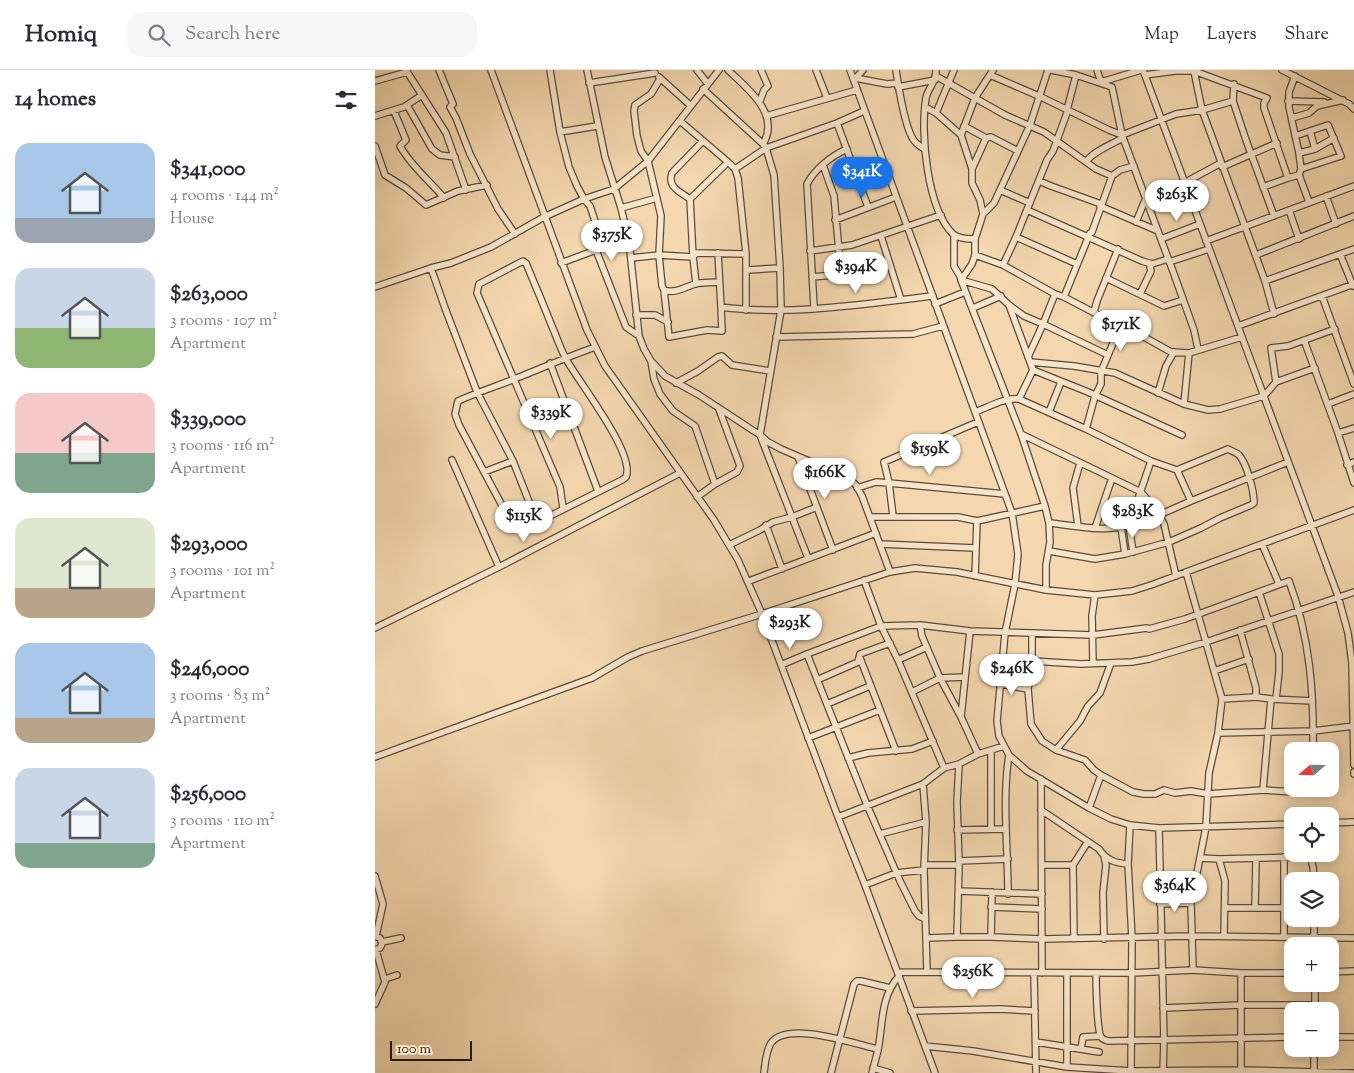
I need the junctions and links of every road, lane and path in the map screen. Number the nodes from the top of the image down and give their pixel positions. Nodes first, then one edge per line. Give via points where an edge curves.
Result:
1 (439, 70) edge
2 (491, 70) edge
3 (550, 70) edge
4 (587, 70) edge
5 (697, 70) edge
6 (719, 70) edge
7 (728, 70) edge
8 (761, 70) edge
9 (816, 70) edge
10 (850, 70) edge
11 (863, 70) edge
12 (896, 70) edge
13 (954, 70) edge
14 (1050, 70) edge
15 (1097, 70) edge
16 (1282, 70) edge
17 (407, 71) edge
18 (1181, 71) edge
19 (1195, 71) edge
20 (654, 72) edge
21 (991, 72) edge
22 (1143, 72) edge
23 (1073, 74) edge
24 (935, 75) edge
25 (1295, 76) junction
26 (660, 78) junction
27 (854, 79) junction
28 (375, 81) edge
29 (1101, 82) junction
30 (589, 83) junction
31 (708, 84) junction
32 (949, 84) junction
33 (1233, 84) junction
34 (898, 85) junction
35 (703, 89) junction
36 (857, 90) junction
37 (422, 95) junction
38 (1041, 96) junction
39 (827, 98) junction
40 (975, 98) junction
41 (1343, 100) junction
42 (760, 101) junction
43 (1233, 101) junction
44 (1288, 101) junction
45 (1331, 103) junction
46 (407, 105) junction
47 (691, 106) junction
48 (925, 108) junction
49 (1354, 109) edge
50 (1067, 110) junction
51 (1202, 110) junction
52 (394, 111) junction
53 (864, 111) junction
54 (936, 113) junction
55 (375, 116) edge
56 (766, 116) junction
57 (1292, 118) junction
58 (1161, 120) junction
59 (680, 122) junction
60 (837, 123) junction
61 (597, 126) junction
62 (964, 126) junction
63 (1030, 126) junction
64 (1310, 131) junction
65 (561, 132) junction
66 (961, 135) junction
67 (1122, 136) junction
68 (1295, 136) junction
69 (986, 138) junction
70 (1334, 138) junction
71 (703, 140) junction
72 (1056, 140) junction
73 (1277, 143) junction
74 (375, 146) edge
75 (764, 146) junction
76 (847, 149) junction
77 (924, 149) junction
78 (1315, 149) junction
79 (1018, 151) junction
80 (1299, 153) junction
81 (1251, 154) junction
82 (455, 157) junction
83 (647, 161) junction
84 (728, 162) junction
85 (1086, 162) junction
86 (823, 165) junction
87 (1222, 165) junction
88 (1134, 166) junction
89 (735, 169) junction
90 (972, 169) junction
91 (1300, 172) junction
92 (1112, 176) junction
93 (1288, 178) junction
94 (1039, 181) junction
95 (1184, 183) junction
96 (487, 185) junction
97 (1263, 187) junction
98 (1353, 188) edge
99 (614, 189) junction
100 (466, 190) junction
101 (1000, 190) junction
102 (1326, 196) junction
103 (896, 197) junction
104 (444, 198) junction
105 (657, 198) junction
106 (1146, 198) junction
107 (584, 199) junction
108 (690, 199) junction
109 (1309, 202) junction
110 (1030, 203) junction
111 (1101, 205) junction
112 (868, 207) junction
113 (621, 208) junction
114 (1027, 210) junction
115 (1289, 210) junction
116 (983, 214) junction
117 (941, 215) junction
118 (1273, 216) junction
119 (1354, 216) edge
120 (544, 217) junction
121 (835, 220) junction
122 (1136, 222) junction
123 (1200, 224) junction
124 (1336, 224) junction
125 (907, 227) junction
126 (1245, 227) junction
127 (1158, 231) junction
128 (515, 234) junction
129 (954, 235) junction
130 (881, 236) junction
131 (1088, 236) junction
132 (1016, 237) junction
133 (975, 239) junction
134 (1161, 239) junction
135 (1299, 239) junction
136 (1206, 241) junction
137 (839, 248) junction
138 (1118, 249) junction
139 (1209, 249) junction
140 (1354, 249) edge
141 (597, 250) junction
142 (810, 251) junction
143 (718, 253) junction
144 (746, 254) junction
145 (1341, 254) junction
146 (659, 255) junction
147 (975, 255) junction
148 (1256, 255) junction
149 (693, 257) junction
150 (631, 258) junction
151 (1168, 261) junction
152 (561, 263) junction
153 (1077, 264) junction
154 (1152, 264) junction
155 (890, 265) junction
156 (1003, 265) junction
157 (431, 268) junction
158 (780, 268) junction
159 (747, 270) junction
160 (841, 274) junction
161 (812, 277) junction
162 (1106, 278) junction
163 (961, 280) junction
164 (1265, 281) junction
165 (719, 282) junction
166 (697, 284) junction
167 (1354, 285) edge
168 (375, 287) edge
169 (664, 290) junction
170 (965, 292) junction
171 (1055, 294) junction
172 (1140, 294) junction
173 (933, 296) junction
174 (1001, 296) junction
175 (1322, 296) junction
176 (1064, 297) junction
177 (901, 300) junction
178 (1183, 300) junction
179 (935, 304) junction
180 (1009, 306) junction
181 (721, 307) junction
182 (814, 307) junction
183 (973, 308) junction
184 (746, 310) junction
185 (781, 310) junction
186 (1094, 312) junction
187 (1274, 314) junction
188 (636, 315) junction
189 (667, 322) junction
190 (1043, 324) junction
191 (1121, 324) junction
192 (943, 326) junction
193 (1238, 326) junction
194 (1335, 329) junction
195 (639, 336) junction
196 (776, 337) junction
197 (1241, 337) junction
198 (1304, 340) junction
199 (595, 347) junction
200 (1198, 349) junction
201 (1174, 352) junction
202 (1189, 353) junction
203 (1108, 354) junction
204 (565, 357) junction
205 (1029, 360) junction
206 (651, 361) junction
207 (550, 363) junction
208 (1315, 368) junction
209 (1033, 370) junction
210 (770, 371) junction
211 (1101, 372) junction
212 (513, 379) junction
213 (676, 382) junction
214 (1061, 382) junction
215 (1276, 382) junction
216 (1354, 384) edge
217 (477, 392) junction
218 (1158, 393) junction
219 (1354, 394) edge
220 (1095, 396) junction
221 (1264, 396) junction
222 (1019, 399) junction
223 (1007, 401) junction
224 (1183, 404) junction
225 (1328, 404) junction
226 (719, 409) junction
227 (975, 412) junction
228 (1049, 412) junction
229 (978, 422) junction
230 (1354, 428) edge
231 (1086, 429) junction
232 (1338, 433) junction
233 (1021, 434) junction
234 (759, 435) junction
235 (1182, 435) dead end
236 (798, 457) junction
237 (452, 460) dead end
238 (513, 461) junction
239 (1151, 462) junction
240 (1288, 462) junction
241 (1354, 462) edge
242 (1080, 463) junction
243 (1347, 465) junction
244 (1177, 470) junction
245 (484, 472) junction
246 (680, 473) junction
247 (1112, 478) junction
248 (1249, 478) junction
249 (889, 483) junction
250 (1354, 483) edge
251 (715, 484) junction
252 (857, 488) junction
253 (598, 491) junction
254 (1141, 492) junction
255 (1005, 494) junction
256 (697, 497) junction
257 (1191, 501) junction
258 (1045, 506) junction
259 (817, 507) junction
260 (563, 508) junction
261 (1158, 512) junction
262 (1353, 512) edge
263 (1012, 513) junction
264 (893, 516) junction
265 (792, 517) junction
266 (870, 517) junction
267 (977, 521) junction
268 (537, 522) junction
269 (1049, 523) junction
270 (766, 525) junction
271 (1129, 525) junction
272 (1077, 526) junction
273 (1311, 526) junction
274 (1121, 527) junction
275 (1095, 528) junction
276 (876, 533) junction
277 (1169, 542) junction
278 (880, 544) junction
279 (1263, 544) junction
280 (729, 545) junction
281 (975, 548) junction
282 (833, 550) junction
283 (1049, 551) junction
284 (1133, 552) junction
285 (1125, 554) junction
286 (808, 558) junction
287 (499, 567) junction
288 (782, 569) junction
289 (890, 572) junction
290 (1186, 572) junction
291 (975, 576) junction
292 (1176, 576) junction
293 (864, 580) junction
294 (749, 581) junction
295 (1015, 584) junction
296 (1279, 584) junction
297 (1047, 590) junction
298 (1259, 592) junction
299 (1354, 592) edge
300 (1095, 595) junction
301 (1338, 598) junction
302 (1298, 610) junction
303 (1199, 613) junction
304 (762, 614) junction
305 (1269, 620) junction
306 (920, 625) junction
307 (881, 626) junction
308 (375, 628) edge
309 (1240, 630) junction
310 (970, 631) junction
311 (1005, 633) junction
312 (1033, 634) junction
313 (1093, 635) junction
314 (1206, 642) junction
315 (890, 643) junction
316 (1352, 644) edge
317 (927, 647) junction
318 (807, 654) junction
319 (860, 658) junction
320 (1249, 659) junction
321 (898, 660) junction
322 (1031, 661) junction
323 (1093, 663) junction
324 (1111, 663) junction
325 (781, 665) junction
326 (1214, 670) junction
327 (965, 677) junction
328 (940, 678) junction
329 (817, 680) junction
330 (1000, 684) junction
331 (871, 686) junction
332 (1028, 689) junction
333 (912, 692) junction
334 (1256, 697) junction
335 (1222, 699) junction
336 (1273, 699) junction
337 (1312, 701) junction
338 (827, 704) junction
339 (880, 710) junction
340 (961, 717) junction
341 (1354, 726) edge
342 (836, 727) junction
343 (1313, 731) junction
344 (1217, 733) junction
345 (1268, 733) junction
346 (808, 738) junction
347 (933, 740) junction
348 (1313, 742) edge
349 (1004, 746) junction
350 (1056, 750) junction
351 (896, 751) junction
352 (991, 751) junction
353 (978, 754) junction
354 (1009, 755) junction
355 (375, 757) edge
356 (848, 758) junction
357 (959, 764) junction
358 (1354, 765) edge
359 (944, 768) junction
360 (1101, 775) junction
361 (1041, 779) junction
362 (923, 784) junction
363 (1263, 790) junction
364 (1284, 791) edge
365 (1208, 794) junction
366 (867, 805) junction
367 (1089, 808) junction
368 (1041, 810) junction
369 (838, 817) junction
370 (926, 822) junction
371 (1354, 822) edge
372 (1339, 823) edge
373 (1284, 824) edge
374 (1130, 825) junction
375 (1206, 827) junction
376 (1159, 828) junction
377 (991, 829) junction
378 (957, 830) junction
379 (1006, 830) junction
380 (880, 834) junction
381 (1087, 843) junction
382 (1104, 856) junction
383 (1284, 857) edge
384 (1200, 858) junction
385 (1008, 859) junction
386 (1219, 859) junction
387 (1256, 859) junction
388 (959, 863) junction
389 (1128, 864) junction
390 (1042, 865) junction
391 (1073, 865) junction
392 (924, 867) junction
393 (896, 873) junction
394 (375, 876) edge
395 (865, 885) junction
396 (959, 891) junction
397 (992, 892) junction
398 (1008, 894) junction
399 (1042, 894) junction
400 (1191, 903) junction
401 (1160, 904) junction
402 (991, 907) junction
403 (1255, 907) junction
404 (1225, 908) junction
405 (1284, 908) edge
406 (1042, 909) junction
407 (925, 919) junction
408 (1284, 927) edge
409 (375, 936) edge
410 (1191, 936) junction
411 (1224, 936) junction
412 (957, 937) junction
413 (991, 937) junction
414 (1284, 937) joint
415 (401, 938) dead end
416 (925, 938) junction
417 (1132, 938) junction
418 (1161, 938) junction
419 (1339, 938) edge
420 (1354, 938) edge
421 (1042, 939) junction
422 (1074, 939) junction
423 (1104, 939) junction
424 (382, 942) junction
425 (376, 950) edge
426 (1193, 970) junction
427 (1354, 971) edge
428 (927, 972) junction
429 (1162, 972) junction
430 (1339, 972) edge
431 (1034, 973) junction
432 (1042, 973) junction
433 (1067, 973) junction
434 (1096, 973) junction
435 (1132, 973) junction
436 (1241, 973) junction
437 (1284, 973) edge
438 (899, 974) junction
439 (397, 975) dead end
440 (385, 979) junction
441 (890, 988) junction
442 (375, 1004) edge
443 (1241, 1005) junction
444 (1284, 1007) edge
445 (1163, 1008) junction
446 (911, 1011) junction
447 (1035, 1011) junction
448 (1100, 1036) junction
449 (1240, 1037) junction
450 (1284, 1037) edge
451 (1339, 1037) edge
452 (1354, 1037) edge
453 (1132, 1039) junction
454 (839, 1040) junction
455 (1164, 1040) junction
456 (1036, 1042) junction
457 (925, 1046) junction
458 (1067, 1046) junction
459 (878, 1049) junction
460 (1081, 1050) junction
461 (1099, 1052) dead end
462 (1314, 1057) edge
463 (1036, 1062) junction
464 (1067, 1068) junction
465 (872, 1071) edge
466 (1094, 1071) edge
467 (1131, 1071) junction
468 (1241, 1071) edge
469 (1163, 1072) edge
470 (1314, 1072) edge
471 (764, 1073) edge
472 (831, 1073) edge
473 (890, 1073) edge
474 (935, 1073) edge
475 (1036, 1073) edge
476 (1354, 1073) edge

1 - 96 street via 470,154
2 - 120 street
3 - 65 street
4 - 30 street
5 - 31 street
6 - 31 street
7 - 42 street
8 - 42 street via 768,86
9 - 39 street
10 - 27 street
11 - 27 street
12 - 34 street
13 - 32 street
14 - 23 street
14 - 38 street
15 - 29 street
16 - 25 street
17 - 28 street
17 - 37 street
18 - 19 street
18 - 22 street
19 - 33 street
19 - 51 street
20 - 26 street
20 - 30 street
21 - 38 street
21 - 40 street
22 - 29 street
22 - 58 street
23 - 29 street
23 - 50 street
24 - 32 street
24 - 34 street
24 - 48 street via 926,95
25 - 41 street
25 - 44 street
26 - 47 street
26 - 83 street via 651,94 635,105 634,111 637,136
27 - 34 street
27 - 36 street
29 - 67 street via 1112,87
30 - 61 street
31 - 35 street
32 - 40 street
32 - 54 street
33 - 43 street
33 - 73 street via 1267,98 1264,108
34 - 77 street via 911,134
35 - 47 street
35 - 75 street
36 - 39 street
36 - 53 street
37 - 46 street
37 - 82 street via 446,133
38 - 50 street
38 - 63 street
39 - 56 street
40 - 62 street
40 - 63 street
41 - 45 street
41 - 49 street
42 - 56 street
43 - 51 street
43 - 81 street
44 - 45 street
44 - 57 street
45 - 57 street
46 - 52 street
46 - 82 street via 432,150
47 - 59 street
48 - 54 street
48 - 77 street
50 - 67 street
50 - 72 street
51 - 58 street
51 - 87 street
52 - 55 street
52 - 104 street via 406,140 400,146 404,154
53 - 60 street
53 - 103 street
54 - 66 street
56 - 75 street via 768,130
57 - 68 street
58 - 67 street
58 - 95 street
59 - 71 street
59 - 83 street
60 - 75 street
60 - 76 street
61 - 65 street
61 - 99 street
62 - 66 street
62 - 69 street
63 - 72 street
63 - 79 street
64 - 68 street
64 - 70 street via 1327,124
64 - 78 street
65 - 107 street via 569,167
66 - 90 street
67 - 85 street
67 - 88 street
68 - 80 street
69 - 79 street via 991,137
69 - 90 street
70 - 78 street
70 - 91 street via 1340,156
71 - 84 street
71 - 108 street via 670,177 674,188
72 - 85 street
72 - 94 street
73 - 81 street
73 - 93 street
74 - 104 street via 385,175 423,204 429,205
75 - 89 street
75 - 158 street via 774,176
76 - 86 street
76 - 112 street
77 - 117 street via 932,192
78 - 80 street
79 - 101 street
80 - 91 street
81 - 87 street
81 - 97 street
82 - 100 street
83 - 99 street
83 - 105 street
84 - 89 street
84 - 108 street
85 - 92 street
86 - 121 street via 834,196
86 - 142 street via 811,175 807,184
87 - 95 street
87 - 126 street
88 - 92 street
88 - 106 street
89 - 144 street
90 - 116 street via 972,183
91 - 93 street
91 - 109 street
92 - 111 street
93 - 97 street
94 - 110 street
94 - 111 street
95 - 106 street
95 - 123 street
96 - 100 street
96 - 128 street
97 - 118 street
98 - 102 street
99 - 107 street
99 - 113 street
100 - 104 street
101 - 110 street
101 - 116 street via 994,203
102 - 109 street
102 - 124 street
103 - 112 street
103 - 125 street
105 - 113 street
105 - 146 street via 661,216
106 - 122 street
106 - 127 street
107 - 120 street
107 - 141 street via 596,224
108 - 149 street
109 - 115 street
110 - 114 street
111 - 122 street
111 - 131 street
112 - 121 street
113 - 150 street
114 - 131 street
114 - 132 street
115 - 118 street
115 - 135 street
116 - 133 street
117 - 125 street
117 - 129 street
118 - 126 street
119 - 124 street
120 - 128 street
120 - 152 street
121 - 137 street
122 - 127 street
123 - 134 street
123 - 136 street
124 - 135 street
125 - 130 street
125 - 173 street
126 - 136 street
126 - 148 street
127 - 134 street
128 - 157 street via 491,247
129 - 133 street
129 - 163 street via 954,266
130 - 137 street
130 - 155 street
131 - 138 street
131 - 153 street
132 - 153 street
132 - 156 street
133 - 147 street
134 - 151 street
135 - 148 street
136 - 139 street
137 - 142 street
137 - 160 street
138 - 154 street
138 - 162 street
139 - 151 street
139 - 193 street
140 - 145 street
141 - 152 street
141 - 195 street via 626,327
142 - 161 street
143 - 144 street
143 - 149 street via 696,253
143 - 165 street
144 - 159 street
145 - 164 street
145 - 167 street
146 - 149 street
146 - 150 street
146 - 169 street
147 - 156 street
147 - 163 street
148 - 164 street
149 - 166 street
150 - 188 street
151 - 154 street
151 - 178 street
152 - 199 street
153 - 176 street
154 - 172 street
155 - 160 street
155 - 177 street
156 - 171 street
157 - 168 street
157 - 217 street
158 - 159 street
158 - 185 street
159 - 184 street
160 - 161 street
161 - 182 street
162 - 172 street
162 - 186 street
163 - 170 street
163 - 174 street via 992,289
164 - 187 street
165 - 166 street
165 - 181 street
166 - 169 street via 669,292
167 - 175 street
169 - 189 street
170 - 179 street
170 - 183 street
171 - 176 street
171 - 190 street
172 - 178 street via 1166,307
173 - 177 street
173 - 179 street
174 - 180 street
174 - 183 street
175 - 187 street
175 - 194 street
176 - 186 street
177 - 182 street
178 - 200 street
179 - 192 street
180 - 190 street
180 - 205 street
181 - 184 street
181 - 189 street via 722,331 707,330 669,337
182 - 185 street
183 - 223 street
184 - 185 street
185 - 196 street
186 - 191 street
187 - 193 street
188 - 189 street via 655,315
188 - 195 street
190 - 203 street
190 - 205 street
191 - 201 street
191 - 203 street
192 - 196 street via 913,334
192 - 227 street
193 - 197 street
194 - 198 street
194 - 216 street
195 - 206 street
196 - 210 street
197 - 200 street
197 - 221 street
198 - 208 street
198 - 215 street via 1271,348
199 - 204 street
199 - 246 street
200 - 202 street
201 - 202 street
201 - 218 street
202 - 224 street
203 - 211 street
204 - 207 street
204 - 212 street via 523,261 479,284 477,293
204 - 253 street via 606,420 628,468 626,476
205 - 209 street
205 - 211 street
206 - 213 street
206 - 251 street via 653,379 660,394 673,411 695,426
207 - 212 street
207 - 253 street
208 - 215 street
208 - 225 street
209 - 214 street
209 - 222 street
210 - 213 street via 732,365 722,356
210 - 234 street
211 - 218 street via 1115,373
211 - 220 street via 1101,384
212 - 217 street
212 - 260 street via 560,488
213 - 226 street
214 - 220 street
214 - 228 street
215 - 221 street
217 - 238 street
217 - 245 street via 458,401 455,414
218 - 224 street
219 - 225 street
220 - 231 street
220 - 235 street
221 - 224 street via 1220,409 1208,410
221 - 240 street
222 - 223 street
222 - 228 street
223 - 227 street
223 - 233 street
225 - 232 street
226 - 234 street
226 - 251 street via 740,466 737,472
227 - 229 street
228 - 231 street
229 - 249 street via 888,459 884,462
229 - 255 street
230 - 232 street
231 - 239 street
232 - 243 street
233 - 242 street
233 - 258 street
234 - 236 street
234 - 265 street
236 - 252 street via 848,478
236 - 259 street
237 - 287 street
238 - 245 street
238 - 268 street
239 - 244 street
239 - 254 street
240 - 248 street
240 - 273 street
241 - 243 street
242 - 247 street
242 - 272 street via 1073,488
243 - 250 street
244 - 248 street via 1228,449 1240,456
244 - 257 street
245 - 268 street via 513,526 522,530
246 - 256 street
246 - 287 street
247 - 254 street
247 - 275 street
248 - 257 street
248 - 277 street via 1254,499 1251,506
249 - 252 street via 876,482
249 - 255 street
249 - 264 street
251 - 256 street
252 - 266 street
253 - 260 street
254 - 261 street
254 - 271 street
255 - 263 street
256 - 280 street
257 - 261 street
258 - 263 street
258 - 269 street
259 - 265 street
259 - 282 street
260 - 268 street
261 - 271 street
261 - 277 street
262 - 273 street
263 - 267 street
263 - 295 street via 1018,554
264 - 266 street
264 - 267 street via 958,517
265 - 270 street
265 - 286 street
266 - 276 street
267 - 281 street
269 - 272 street
269 - 283 street
270 - 280 street
270 - 288 street
271 - 274 street
271 - 284 street
272 - 275 street
273 - 279 street
273 - 301 street
274 - 275 street
274 - 285 street
276 - 278 street
276 - 282 street
277 - 284 street
277 - 292 street
278 - 281 street
278 - 289 street
279 - 290 street
279 - 296 street
280 - 294 street
281 - 291 street
282 - 286 street
283 - 285 street via 1095,559
283 - 297 street
284 - 285 street
286 - 288 street
287 - 308 street
288 - 294 street
289 - 291 street via 915,568
289 - 293 street
290 - 292 street
290 - 303 street
291 - 295 street
292 - 300 street via 1132,590
293 - 304 street
293 - 307 street
294 - 304 street
295 - 297 street
295 - 311 street
296 - 298 street
296 - 302 street via 1289,581
297 - 300 street
298 - 303 street
298 - 305 street
299 - 301 street
300 - 313 street
301 - 302 street
301 - 316 street
302 - 305 street
302 - 337 street via 1311,664
303 - 313 street via 1149,629
303 - 314 street
304 - 325 street
304 - 355 street via 642,651 593,678
305 - 309 street
305 - 336 street via 1280,663
306 - 307 street
306 - 310 street
306 - 317 street
307 - 315 street
307 - 318 street
309 - 314 street
309 - 320 street
310 - 311 street
310 - 327 street
311 - 312 street
311 - 330 street
312 - 313 street
312 - 322 street
313 - 323 street
314 - 324 street via 1149,659
314 - 326 street
315 - 319 street via 860,654
315 - 321 street
316 - 341 street
317 - 321 street
317 - 328 street
318 - 325 street
318 - 329 street
319 - 329 street via 851,666
319 - 331 street
320 - 326 street
320 - 334 street
321 - 333 street
322 - 323 street
322 - 332 street
323 - 324 street
324 - 350 street via 1099,694
325 - 346 street
326 - 335 street
327 - 328 street
327 - 340 street
328 - 333 street
328 - 340 street
329 - 338 street
330 - 332 street
330 - 349 street via 997,720
331 - 338 street
331 - 339 street
332 - 350 street via 1031,724 1043,741
333 - 347 street
334 - 335 street
334 - 336 street
335 - 344 street
336 - 337 street
336 - 345 street
337 - 343 street
338 - 342 street
339 - 342 street
339 - 351 street
340 - 353 street
341 - 343 street
341 - 358 street
342 - 346 street
342 - 356 street
343 - 345 street
343 - 348 street
344 - 345 street
344 - 365 street
345 - 363 street
346 - 369 street
347 - 351 street via 912,749
347 - 359 street
349 - 352 street
349 - 354 street
350 - 360 street via 1085,760
351 - 356 street
352 - 353 street
352 - 377 street
353 - 357 street
354 - 361 street
354 - 379 street
356 - 366 street
357 - 359 street
357 - 378 street
359 - 362 street
360 - 365 street via 1137,793 1155,794 1164,790
360 - 367 street
361 - 367 street
361 - 368 street
362 - 366 street
362 - 370 street
363 - 364 street
363 - 365 street
365 - 375 street
366 - 369 street
366 - 380 street
367 - 374 street
368 - 381 street
368 - 390 street
369 - 395 street
370 - 380 street
370 - 392 street
371 - 372 street
373 - 375 street
374 - 376 street
374 - 389 street
375 - 376 street
375 - 384 street
376 - 401 street
377 - 378 street
377 - 379 street
378 - 388 street
379 - 385 street
380 - 393 street
381 - 382 street via 1099,849
381 - 391 street
382 - 389 street via 1117,864
382 - 423 street
383 - 387 street
384 - 386 street
384 - 400 street
385 - 388 street
385 - 398 street
386 - 387 street
386 - 404 street via 1225,882
387 - 403 street
388 - 392 street
388 - 396 street
389 - 417 street
390 - 391 street
390 - 399 street
391 - 422 street
392 - 393 street
392 - 407 street
393 - 395 street
393 - 407 street via 915,911
394 - 409 street via 383,904
395 - 438 street
396 - 397 street
396 - 412 street
397 - 398 street
397 - 402 street
398 - 399 street
399 - 406 street
400 - 401 street
400 - 410 street
401 - 418 street
402 - 406 street
402 - 413 street
403 - 404 street
403 - 405 street
404 - 411 street
406 - 421 street
407 - 416 street
408 - 414 street
409 - 424 street
410 - 411 street
410 - 418 street
410 - 426 street
411 - 414 street
412 - 413 street
412 - 416 street
413 - 421 street
415 - 424 street
416 - 428 street
417 - 418 street
417 - 423 street
417 - 435 street
418 - 429 street
419 - 420 street
421 - 422 street
421 - 432 street
422 - 423 street
424 - 425 street
425 - 440 street
426 - 429 street
426 - 436 street
427 - 430 street
428 - 431 street
428 - 438 street
429 - 435 street
429 - 445 street
431 - 432 street
431 - 447 street
432 - 433 street
433 - 434 street
433 - 458 street
434 - 435 street
434 - 448 street
435 - 453 street
436 - 437 street
436 - 443 street
438 - 441 street
438 - 446 street
439 - 440 street
440 - 442 street via 385,986
441 - 454 street via 857,981 854,984
441 - 459 street
443 - 444 street
443 - 445 street
443 - 449 street
445 - 455 street
446 - 447 street
446 - 457 street
447 - 456 street
448 - 453 street via 1108,1041
448 - 460 street via 1083,1037
449 - 450 street
449 - 455 street
449 - 468 street
451 - 452 street
453 - 455 street
453 - 467 street
454 - 459 street
454 - 471 street via 803,1033 778,1036 770,1044
454 - 472 street
455 - 469 street
456 - 458 street
456 - 463 street
457 - 463 street
457 - 474 street
458 - 460 street
458 - 464 street
459 - 465 street
460 - 461 street
462 - 470 street
463 - 464 street
463 - 475 street
464 - 466 street
465 - 473 street
466 - 467 street
467 - 469 street
468 - 469 street
468 - 470 street
470 - 476 street

